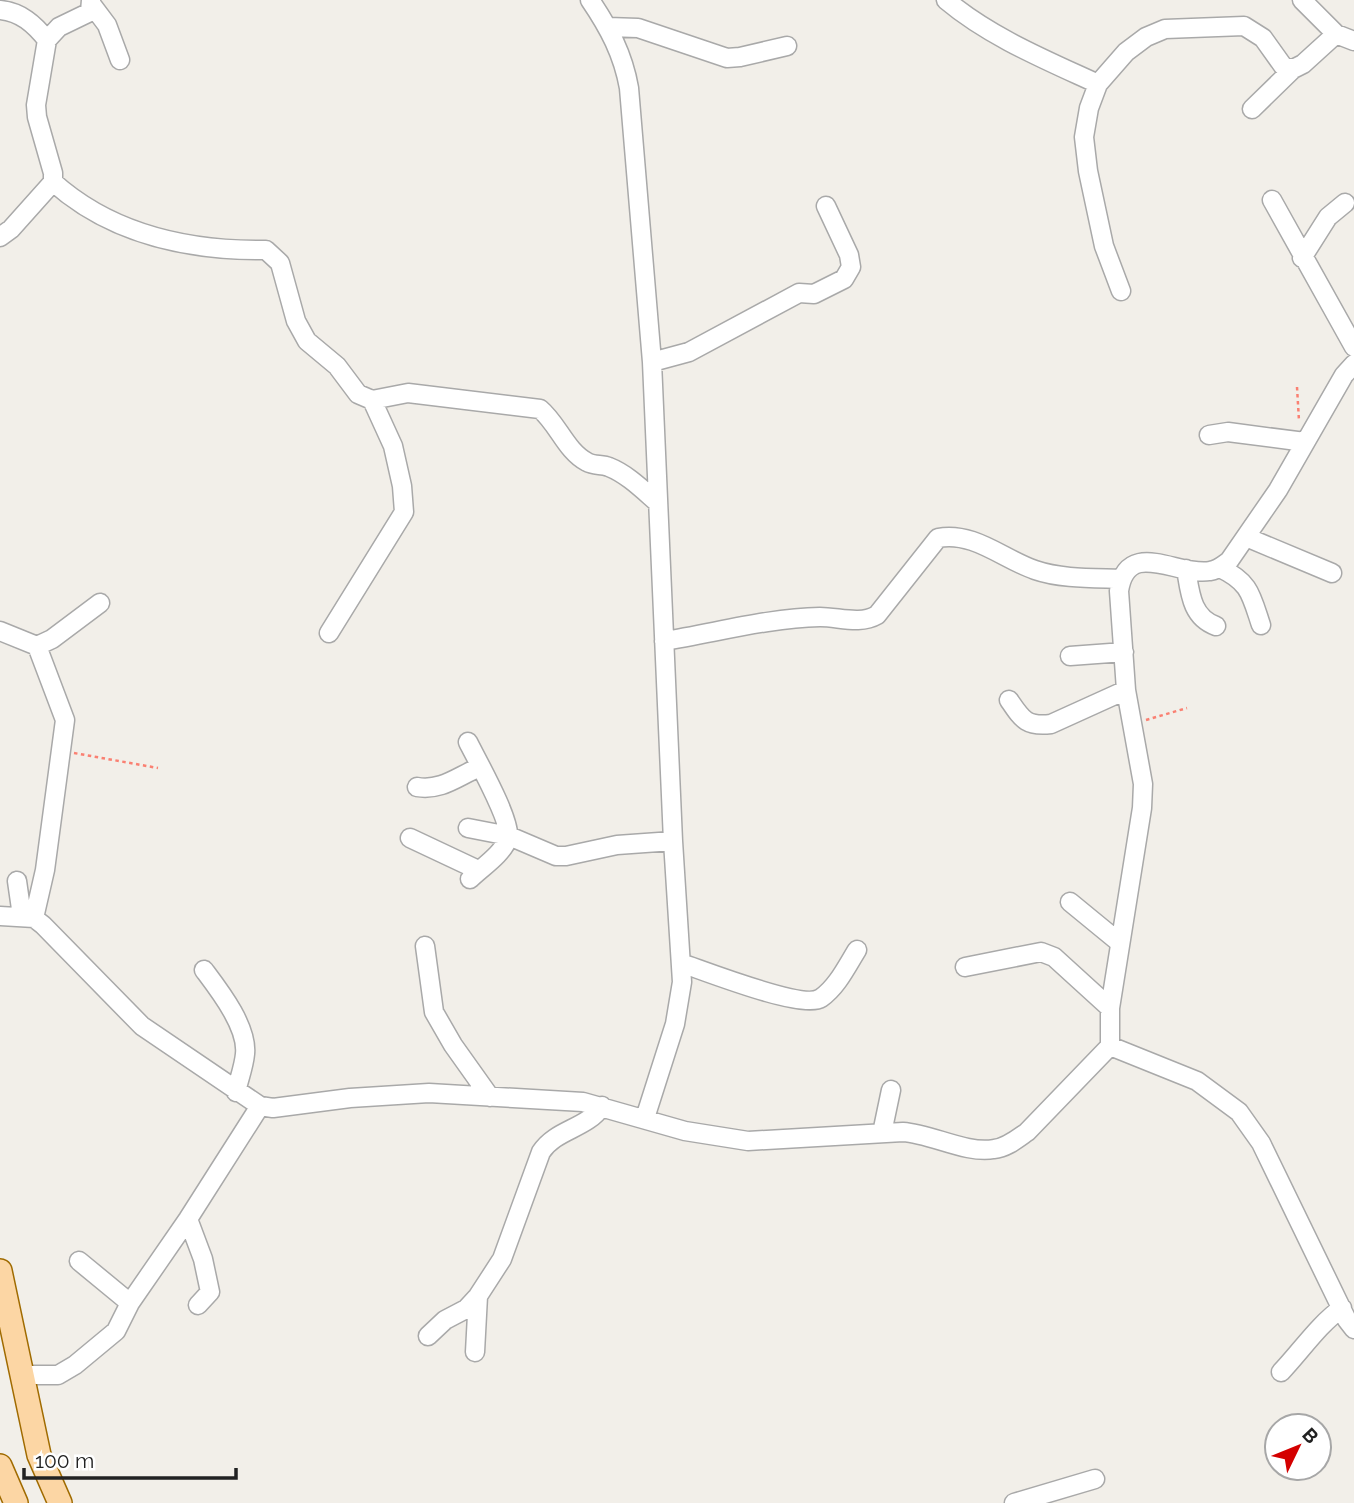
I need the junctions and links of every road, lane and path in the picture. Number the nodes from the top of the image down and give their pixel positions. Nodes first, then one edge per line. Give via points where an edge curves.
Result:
1 (590, 0) edge
2 (946, 0) edge
3 (1302, 0) edge
4 (92, 3) edge
5 (0, 10) edge
6 (608, 27) junction
7 (1336, 34) junction
8 (47, 40) junction
9 (1354, 41) edge
10 (786, 46) dead end
11 (120, 60) dead end
12 (1293, 69) junction
13 (1098, 84) junction
14 (1252, 109) dead end
15 (52, 182) junction
16 (1272, 200) dead end
17 (1345, 203) dead end
18 (825, 206) dead end
19 (0, 237) edge
20 (1302, 258) junction
21 (1121, 290) dead end
22 (1354, 347) edge
23 (652, 362) junction
24 (1354, 364) edge
25 (1297, 387) dead end
26 (372, 400) junction
27 (1209, 435) dead end
28 (1303, 442) junction
29 (658, 503) junction
30 (1246, 537) junction
31 (1220, 568) junction
32 (1186, 569) junction
33 (1332, 573) dead end
34 (1121, 579) junction
35 (100, 603) dead end
36 (1216, 625) dead end
37 (1261, 625) dead end
38 (0, 631) edge
39 (329, 633) dead end
40 (664, 642) junction
41 (37, 646) junction
42 (1124, 652) junction
43 (1070, 656) dead end
44 (1126, 690) junction
45 (1009, 700) dead end
46 (1188, 708) dead end
47 (1133, 724) junction
48 (468, 742) dead end
49 (61, 750) junction
50 (480, 767) junction
51 (158, 768) dead end
52 (417, 787) dead end
53 (468, 828) dead end
54 (509, 836) junction
55 (410, 838) dead end
56 (673, 841) junction
57 (17, 881) dead end
58 (1070, 902) dead end
59 (0, 916) edge
60 (28, 917) junction
61 (1120, 943) junction
62 (425, 946) dead end
63 (857, 950) dead end
64 (681, 963) junction
65 (965, 967) dead end
66 (204, 970) dead end
67 (1110, 1008) junction
68 (1110, 1046) junction
69 (891, 1090) dead end
70 (236, 1092) junction
71 (490, 1097) junction
72 (260, 1106) junction
73 (602, 1106) junction
74 (645, 1118) junction
75 (882, 1133) junction
76 (188, 1219) junction
77 (79, 1261) dead end
78 (0, 1270) edge
79 (478, 1296) junction
80 (130, 1303) junction
81 (198, 1305) dead end
82 (1342, 1308) junction
83 (1354, 1329) edge
84 (428, 1336) dead end
85 (475, 1352) dead end
86 (1281, 1371) dead end
87 (22, 1375) junction
88 (0, 1466) edge
89 (1095, 1479) dead end
90 (16, 1503) edge
91 (60, 1503) edge
92 (1014, 1503) edge

1 - 6 street
2 - 13 street via 1019,47
3 - 7 street
4 - 8 street via 90,12 59,27
4 - 11 street via 107,25
5 - 8 street via 26,18
6 - 10 street via 638,28 727,58
6 - 23 street via 629,88
7 - 9 street
7 - 12 street
8 - 15 street via 36,104
12 - 13 street via 1283,66 1263,38 1244,26 1165,29 1126,52
12 - 14 street
13 - 21 street via 1084,137 1087,171 1104,246
15 - 19 street
15 - 26 street via 74,201 121,226 186,246 266,250 280,263 296,321 307,341 337,366 358,394
16 - 20 street
17 - 20 street via 1328,217
18 - 23 street via 849,255 851,267 844,279 814,294 799,293 689,352
20 - 22 street
23 - 29 street
24 - 28 street
25 - 28 path
26 - 29 street via 408,393 540,410 574,452 588,463 608,466 630,479
26 - 39 street via 393,446 404,512
27 - 28 street via 1228,432
28 - 30 street
29 - 40 street
30 - 31 street
30 - 33 street
31 - 32 street via 1209,572
31 - 37 street via 1236,575 1249,589
32 - 34 street via 1136,564
32 - 36 street via 1192,604 1202,618
34 - 40 street via 1035,570 951,535 938,538 877,615 866,621 819,617 779,621
34 - 42 street
35 - 41 street
38 - 41 street
40 - 56 street
41 - 49 street via 65,720
42 - 43 street
42 - 44 street
44 - 45 street via 1040,725 1023,720
44 - 47 street
46 - 47 path
47 - 61 street via 1143,783 1142,808
48 - 50 street
49 - 51 path
49 - 60 street via 45,870
50 - 52 street via 442,787
50 - 54 street
53 - 54 street
54 - 55 street via 474,875
54 - 56 street via 556,856
56 - 64 street
57 - 60 street
58 - 61 street
59 - 60 street
60 - 70 street via 43,925 130,1016
61 - 67 street
62 - 71 street via 434,1012
63 - 64 street via 821,999 809,1002
64 - 74 street via 680,1003
65 - 67 street via 1041,951 1054,957
66 - 70 street via 237,1021 246,1051
67 - 68 street
68 - 75 street via 1027,1132 995,1149 976,1149 918,1133
68 - 82 street via 1197,1080 1239,1112 1261,1143
69 - 75 street
70 - 72 street
71 - 72 street via 411,1093
71 - 73 street
72 - 76 street
73 - 74 street
73 - 79 street via 591,1120 546,1144 508,1246
74 - 75 street via 685,1131 748,1140
76 - 80 street
76 - 81 street via 210,1292
77 - 80 street
78 - 87 main road
79 - 84 street
79 - 85 street
80 - 87 street via 116,1331 75,1365 58,1375
82 - 83 street
82 - 86 street via 1326,1319
87 - 91 main road via 39,1455
88 - 90 main road
89 - 92 street

